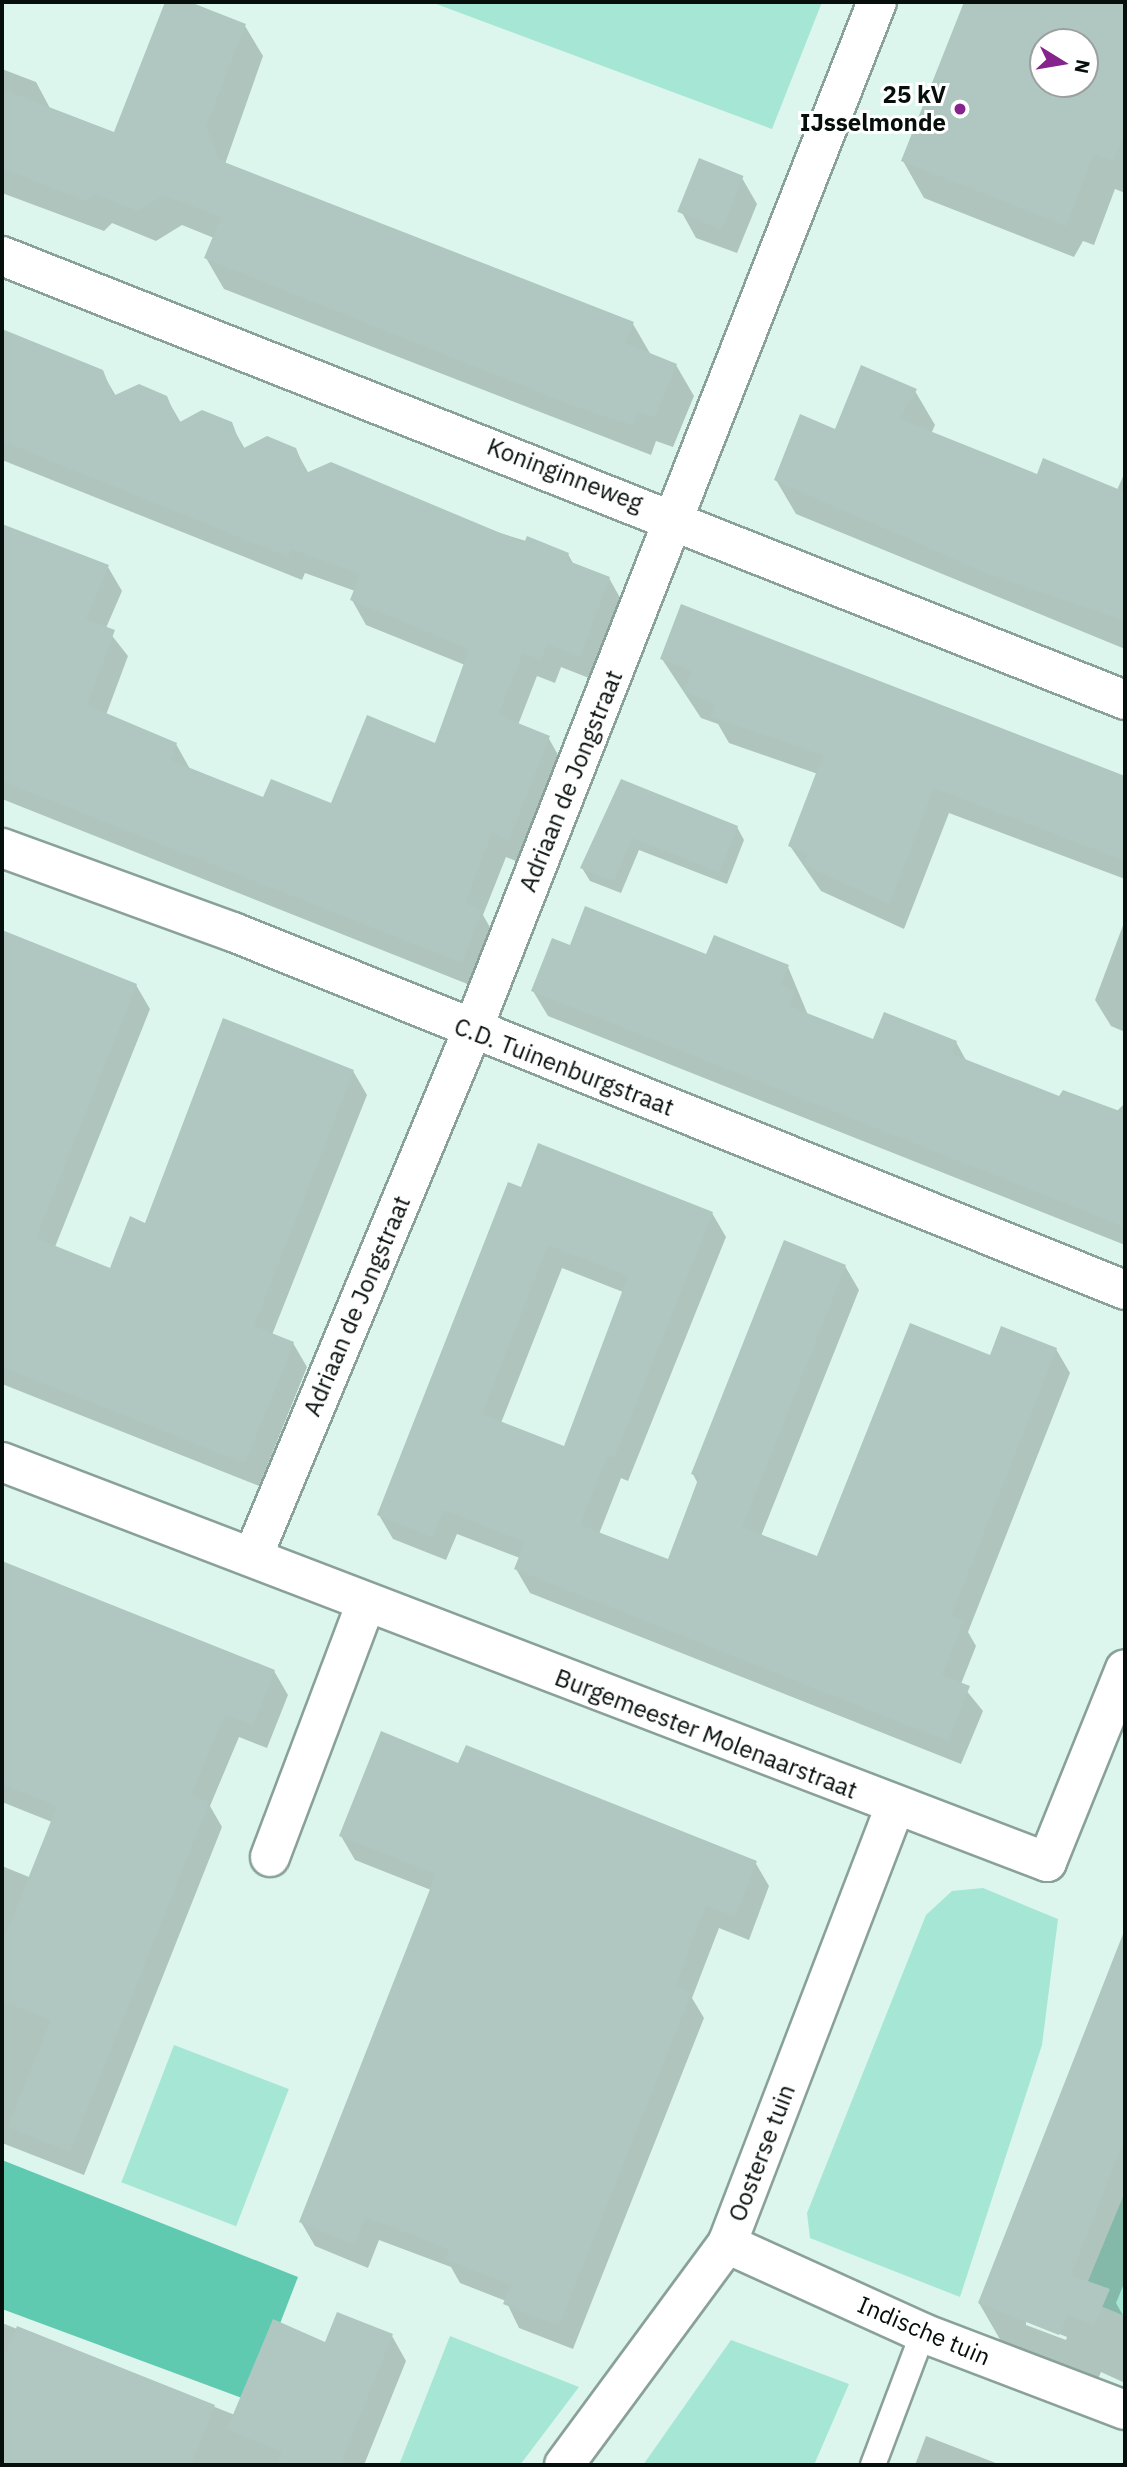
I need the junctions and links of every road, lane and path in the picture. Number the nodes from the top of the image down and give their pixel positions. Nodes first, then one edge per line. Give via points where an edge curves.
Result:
1 (877, 2) edge
2 (2, 257) edge
3 (675, 518) junction
4 (1125, 700) edge
5 (2, 848) edge
6 (472, 1031) junction
7 (1125, 1290) edge
8 (2, 1462) edge
9 (253, 1556) junction
10 (366, 1604) junction
11 (1125, 1669) edge
12 (895, 1807) junction
13 (270, 1857) dead end
14 (727, 2244) junction
15 (923, 2333) junction
16 (1125, 2410) edge
17 (564, 2465) edge
18 (873, 2465) edge

1 - 3 street, Adriaan de Jongstraat
2 - 3 street, Koninginneweg
3 - 4 street, Koninginneweg
3 - 6 street, Adriaan de Jongstraat
5 - 6 street, C.D. Tuinenburgstraat via 233,932
6 - 7 street, C.D. Tuinenburgstraat
6 - 9 street, Adriaan de Jongstraat
8 - 9 street, Burgemeester Molenaarstraat
9 - 10 street, Burgemeester Molenaarstraat
10 - 12 street, Burgemeester Molenaarstraat
10 - 13 street
11 - 12 street, Burgemeester Molenaarstraat via 1047,1862
12 - 14 street, Oosterse tuin
14 - 15 street, Indische tuin
14 - 17 street, Oosterse tuin
15 - 16 street, Indische tuin
15 - 18 lane

